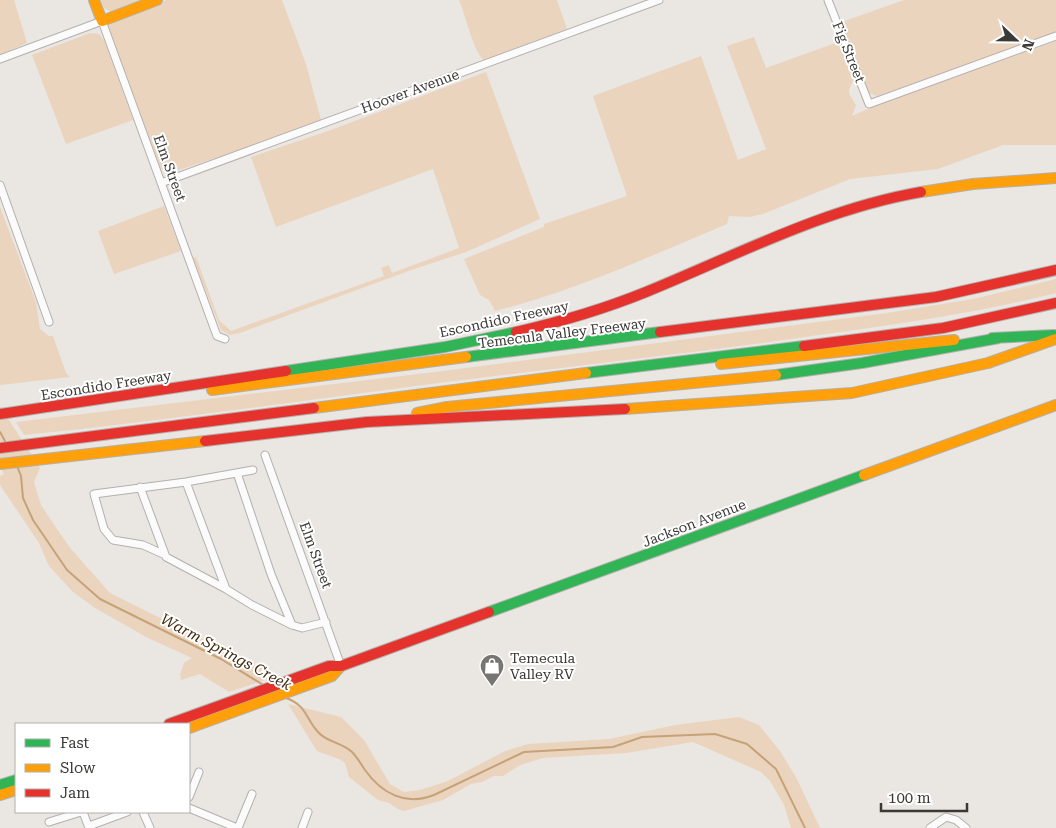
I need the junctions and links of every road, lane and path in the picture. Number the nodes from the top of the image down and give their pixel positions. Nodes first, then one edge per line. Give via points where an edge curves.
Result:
1 (94, 0) edge
2 (157, 0) edge
3 (659, 0) edge
4 (828, 0) edge
5 (102, 22) junction
6 (1056, 36) edge
7 (0, 59) edge
8 (1056, 178) edge
9 (161, 184) junction
10 (0, 185) edge
11 (1056, 270) edge
12 (1056, 303) edge
13 (49, 322) dead end
14 (1056, 335) edge
15 (999, 338) junction
16 (225, 339) dead end
17 (1056, 339) edge
18 (606, 371) junction
19 (1056, 405) edge
20 (38, 409) junction
21 (0, 414) edge
22 (367, 422) junction
23 (0, 448) edge
24 (265, 455) dead end
25 (0, 464) edge
26 (253, 470) dead end
27 (237, 473) junction
28 (186, 482) junction
29 (140, 487) junction
30 (164, 554) junction
31 (226, 589) junction
32 (326, 622) junction
33 (292, 625) junction
34 (341, 666) junction
35 (245, 702) junction
36 (173, 723) edge
37 (190, 728) edge
38 (198, 772) dead end
39 (15, 780) edge
40 (0, 785) edge
41 (15, 790) edge
42 (190, 794) edge
43 (252, 794) dead end
44 (0, 795) edge
45 (190, 808) edge
46 (308, 812) dead end
47 (79, 813) edge
48 (82, 813) edge
49 (124, 813) edge
50 (143, 813) edge
51 (50, 822) dead end
52 (89, 827) edge
53 (150, 828) edge
54 (238, 828) edge
55 (302, 828) edge
56 (930, 828) edge
57 (966, 828) edge

1 - 5 main road, Elm Street
2 - 5 main road
3 - 9 street, Hoover Avenue
4 - 6 street, Fig Street via 869,104
5 - 7 street
5 - 9 street, Elm Street
8 - 20 main road, Escondido Freeway via 996,181 932,190 838,213 788,230 615,304 517,333
9 - 16 street, Elm Street via 217,336
10 - 13 street
11 - 20 main road, Temecula Valley Freeway via 936,297 278,383
12 - 18 main road via 943,328
14 - 15 main road
15 - 18 main road via 732,363
15 - 22 main road via 838,368 447,407
17 - 22 main road via 988,363 852,393 618,410
18 - 23 main road
19 - 34 main road, Jackson Avenue
20 - 21 main road, Escondido Freeway
22 - 25 main road
24 - 32 street, Elm Street
26 - 27 street
27 - 28 street
27 - 33 street
28 - 29 street
28 - 31 street
29 - 30 street
29 - 30 street via 94,494 104,529 113,540 143,545
30 - 31 street
31 - 33 street
32 - 33 street via 302,628
32 - 34 street, Elm Street
34 - 35 main road, Jackson Avenue via 332,676 290,685
35 - 36 main road, Jackson Avenue
35 - 37 main road, Jackson Avenue
38 - 42 street
39 - 40 main road
41 - 44 main road
43 - 54 street
45 - 54 street
46 - 55 street
47 - 51 street
48 - 52 street
49 - 52 street
50 - 53 street
56 - 57 street via 946,817

